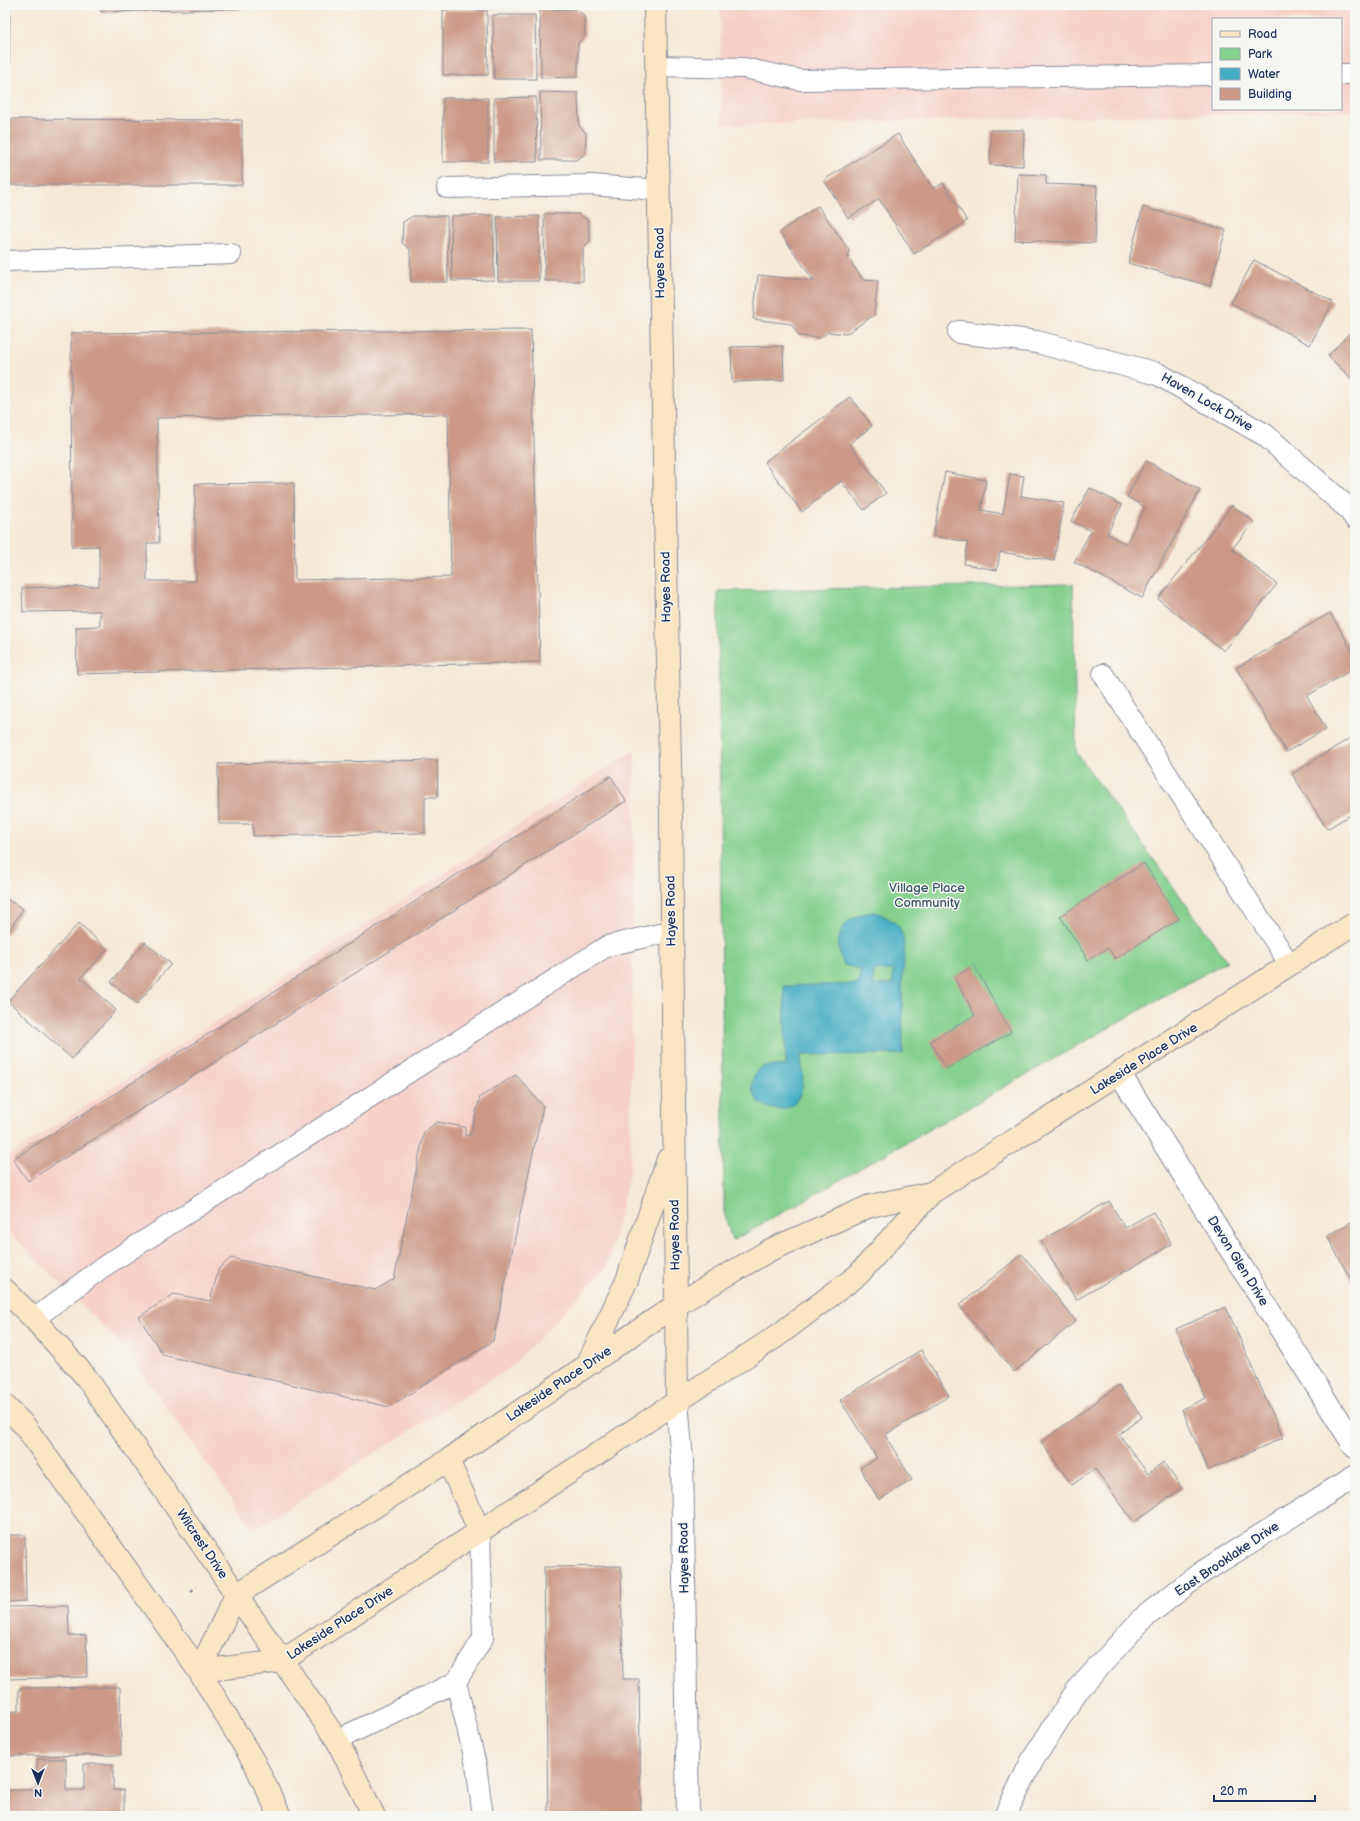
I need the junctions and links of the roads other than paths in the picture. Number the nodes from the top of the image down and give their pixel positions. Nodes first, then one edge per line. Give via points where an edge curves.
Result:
1 (655, 5) edge
2 (656, 66) junction
3 (1342, 74) edge
4 (1355, 74) edge
5 (1212, 75) edge
6 (447, 188) dead end
7 (659, 190) junction
8 (231, 254) dead end
9 (5, 261) edge
10 (959, 332) dead end
11 (1355, 518) edge
12 (1103, 674) dead end
13 (1355, 923) edge
14 (672, 931) junction
15 (1290, 966) junction
16 (1120, 1074) junction
17 (674, 1141) junction
18 (932, 1193) junction
19 (5, 1290) edge
20 (676, 1305) junction
21 (34, 1319) junction
22 (587, 1366) junction
23 (678, 1401) junction
24 (5, 1406) edge
25 (1355, 1447) edge
26 (448, 1460) junction
27 (1355, 1476) edge
28 (480, 1532) junction
29 (236, 1595) junction
30 (282, 1661) junction
31 (199, 1671) junction
32 (456, 1682) junction
33 (337, 1740) junction
34 (280, 1816) edge
35 (374, 1816) edge
36 (483, 1816) edge
37 (688, 1816) edge
38 (1004, 1816) edge

1 - 2 street, Hayes Road
2 - 5 lane via 744,68 800,80
2 - 7 street, Hayes Road
3 - 4 lane
6 - 7 lane via 591,185
7 - 14 street, Hayes Road
8 - 9 lane
10 - 11 street, Haven Lock Drive via 1037,342 1158,374 1265,436
12 - 15 lane
13 - 15 street, Lakeside Place Drive
14 - 17 street, Hayes Road
14 - 21 lane via 607,946 103,1267
15 - 16 street, Lakeside Place Drive
16 - 18 street, Lakeside Place Drive
16 - 25 street, Devon Glen Drive
17 - 20 street, Hayes Road
17 - 22 street via 627,1280
18 - 20 street, Lakeside Place Drive via 870,1206 770,1250
18 - 23 street, Lakeside Place Drive via 858,1275 777,1336
19 - 21 street, Wilcrest Drive
20 - 22 street, Lakeside Place Drive
20 - 23 street, Hayes Road
21 - 29 street, Wilcrest Drive via 86,1377
22 - 26 street, Lakeside Place Drive
23 - 28 street, Lakeside Place Drive
23 - 37 street, Hayes Road via 682,1461
24 - 31 street via 24,1425
26 - 28 street
26 - 29 street, Lakeside Place Drive
27 - 38 street, East Brooklake Drive via 1201,1573 1142,1619 1076,1692 1032,1761
28 - 30 street, Lakeside Place Drive
28 - 32 lane via 483,1638
29 - 30 street, Wilcrest Drive
29 - 31 street
30 - 31 street, Lakeside Place Drive
30 - 33 street, Wilcrest Drive
31 - 34 street via 254,1762
32 - 33 lane
32 - 36 lane via 476,1765
33 - 35 street, Wilcrest Drive

